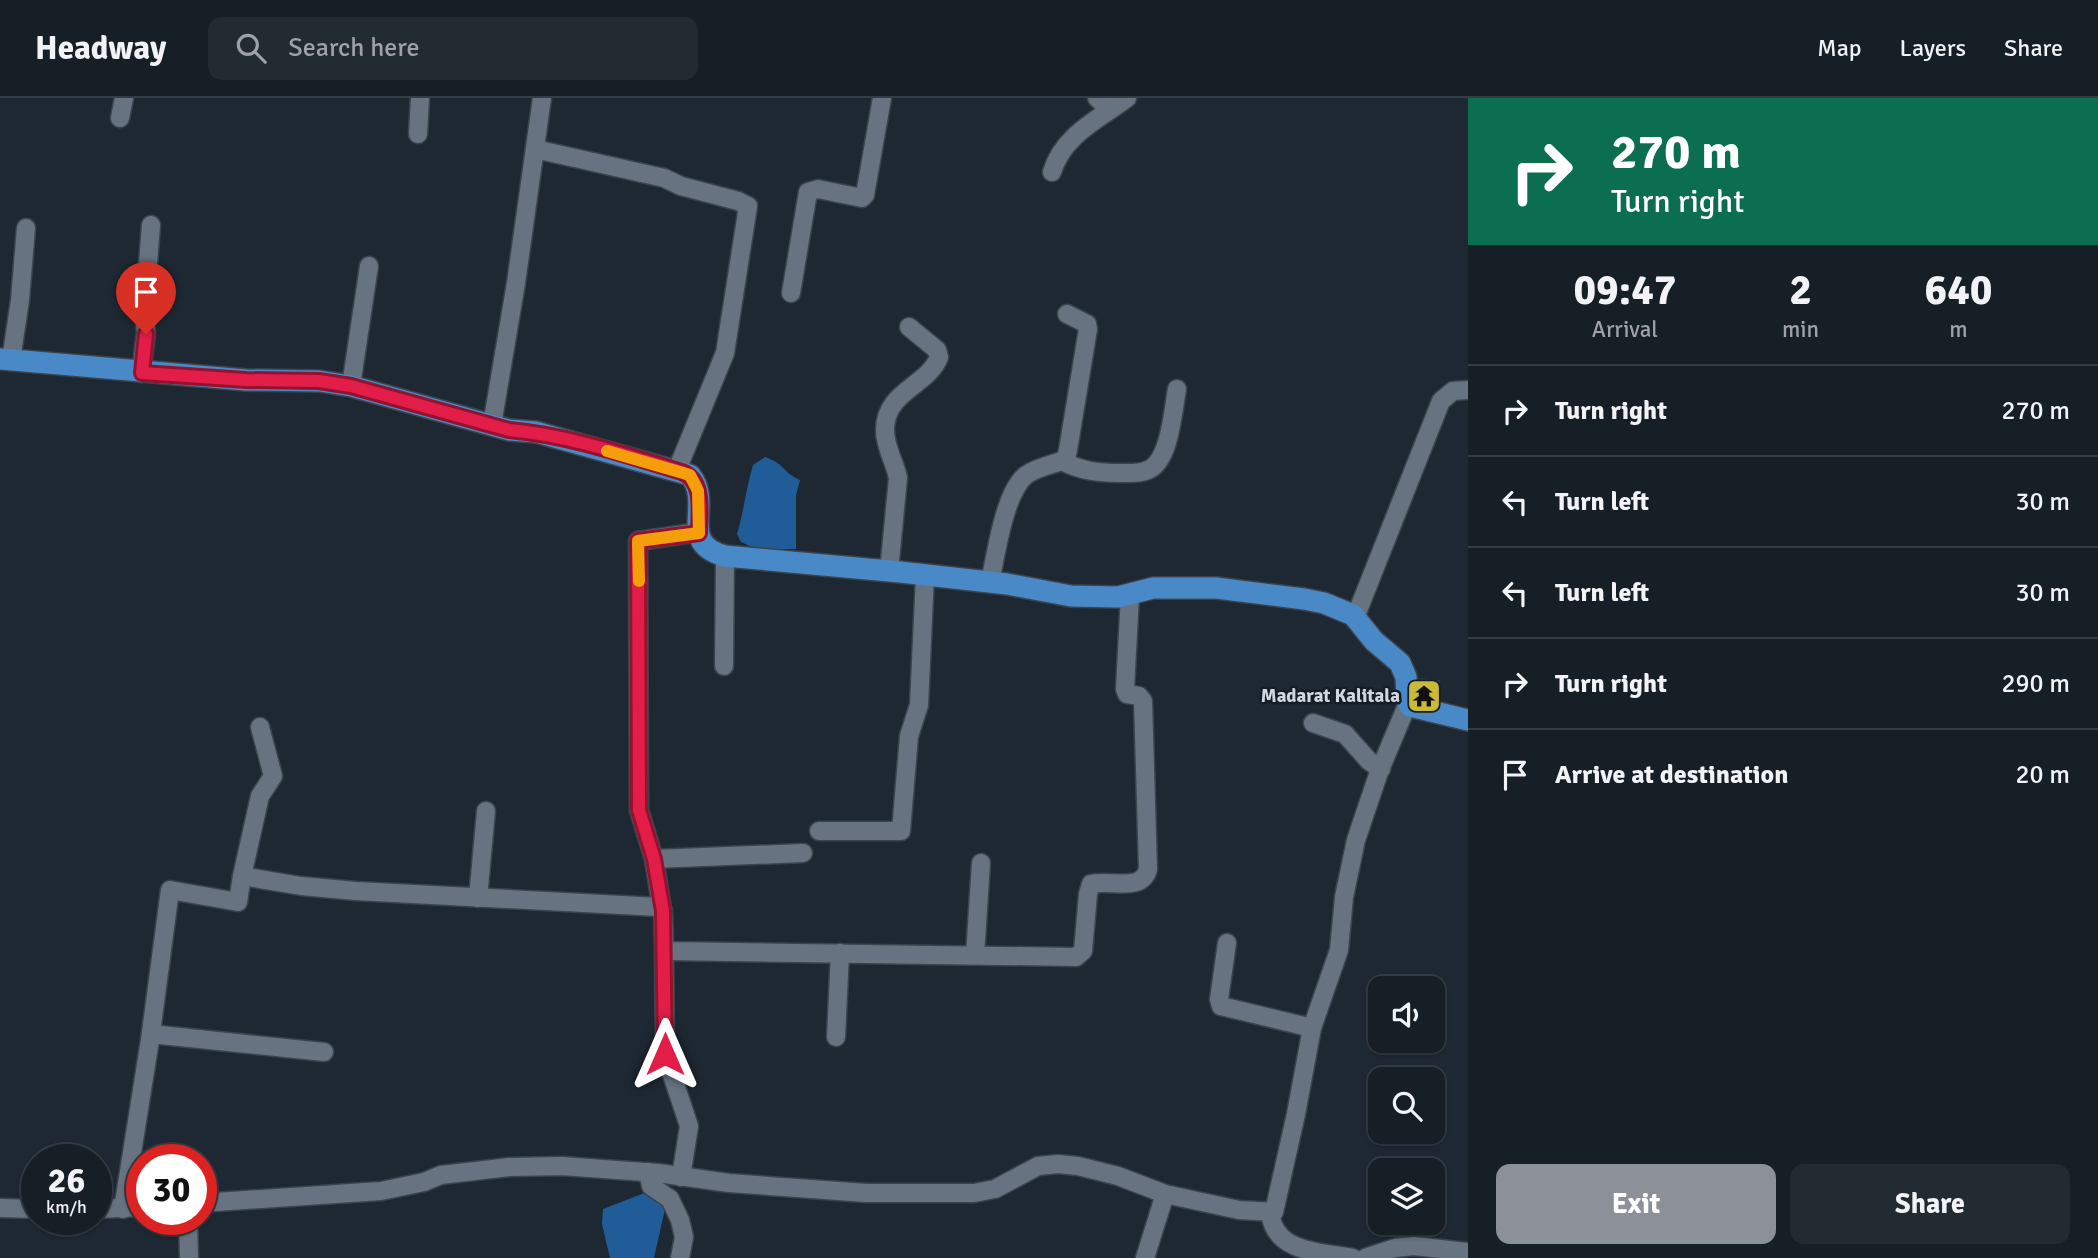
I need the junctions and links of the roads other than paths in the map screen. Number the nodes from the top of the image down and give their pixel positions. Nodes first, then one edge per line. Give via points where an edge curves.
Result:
1 (124, 98) edge
2 (420, 98) edge
3 (542, 98) edge
4 (882, 98) edge
5 (1127, 98) edge
6 (1103, 104) edge
7 (120, 118) dead end
8 (418, 135) dead end
9 (535, 149) junction
10 (1052, 172) dead end
11 (151, 225) dead end
12 (26, 228) dead end
13 (369, 266) dead end
14 (790, 293) dead end
15 (1067, 314) dead end
16 (909, 327) dead end
17 (6, 360) edge
18 (142, 373) junction
19 (351, 386) junction
20 (1177, 389) dead end
21 (1468, 390) edge
22 (492, 425) junction
23 (1062, 461) junction
24 (677, 470) junction
25 (699, 533) junction
26 (725, 556) junction
27 (889, 571) junction
28 (925, 575) junction
29 (990, 582) junction
30 (1130, 595) junction
31 (1355, 618) junction
32 (724, 666) dead end
33 (1408, 703) junction
34 (1468, 720) edge
35 (1313, 723) dead end
36 (260, 727) dead end
37 (1381, 769) junction
38 (486, 811) dead end
39 (819, 831) dead end
40 (803, 853) dead end
41 (654, 859) junction
42 (981, 863) dead end
43 (242, 876) junction
44 (478, 898) junction
45 (662, 909) junction
46 (1227, 943) dead end
47 (664, 950) junction
48 (840, 953) junction
49 (975, 955) junction
50 (1312, 1028) junction
51 (151, 1034) junction
52 (836, 1037) dead end
53 (324, 1052) dead end
54 (648, 1172) junction
55 (681, 1177) junction
56 (1165, 1194) junction
57 (217, 1202) edge
58 (0, 1208) edge
59 (21, 1209) edge
60 (112, 1209) edge
61 (122, 1209) junction
62 (126, 1209) edge
63 (1270, 1213) junction
64 (188, 1235) edge
65 (1468, 1252) edge
66 (189, 1258) edge
67 (680, 1258) edge
68 (1145, 1258) edge
69 (1353, 1258) edge
70 (1365, 1258) edge

1 - 7 street
2 - 8 street
3 - 9 street
4 - 14 street via 862,198 818,189 808,192
5 - 6 street
6 - 10 street via 1058,156
9 - 22 street
9 - 24 street via 664,178 748,206 726,353
11 - 18 street
12 - 17 street via 20,300
13 - 19 street
15 - 23 street via 1087,324 1088,332 1068,450
16 - 27 street via 937,350 939,357 899,396 887,418 886,443 898,478
17 - 18 main road
18 - 19 main road
19 - 22 main road
20 - 23 street via 1166,447 1150,470 1103,473
21 - 31 street via 1453,391 1441,401
22 - 24 main road via 536,432
23 - 29 street via 1027,475 1018,484
24 - 25 main road via 690,475 698,491
25 - 26 main road via 706,550
25 - 41 street via 638,541 639,810
26 - 27 main road
26 - 32 street
27 - 28 main road
28 - 29 main road
28 - 39 street via 919,705 909,736 901,831
29 - 30 main road via 1071,596
30 - 31 main road via 1153,588 1216,588 1324,603
30 - 49 street via 1125,689 1127,694 1141,697 1144,706 1146,878 1138,883 1091,884 1081,955
31 - 33 main road via 1400,663
33 - 34 main road
33 - 37 street
35 - 37 street via 1345,734
36 - 43 street via 273,776 260,796
37 - 50 street via 1356,839 1339,950
38 - 44 street
40 - 41 street
41 - 45 street
42 - 49 street
43 - 44 street via 355,891
43 - 51 street via 238,902 170,890
44 - 45 street
45 - 47 street
46 - 50 street via 1221,1006
47 - 48 street
47 - 55 street via 665,1054 689,1126
48 - 49 street
48 - 52 street
50 - 63 street via 1278,1198
51 - 53 street
51 - 61 street
54 - 55 street
54 - 57 street via 510,1167 441,1174 382,1191
54 - 67 street via 651,1186 670,1199 680,1220 684,1237
55 - 56 street via 866,1193 974,1192 995,1189 1038,1166 1058,1164 1118,1176
56 - 63 street
56 - 68 street
58 - 59 street
60 - 61 street
61 - 62 street
63 - 69 street via 1275,1232 1289,1243
64 - 66 street
65 - 70 street via 1414,1246

